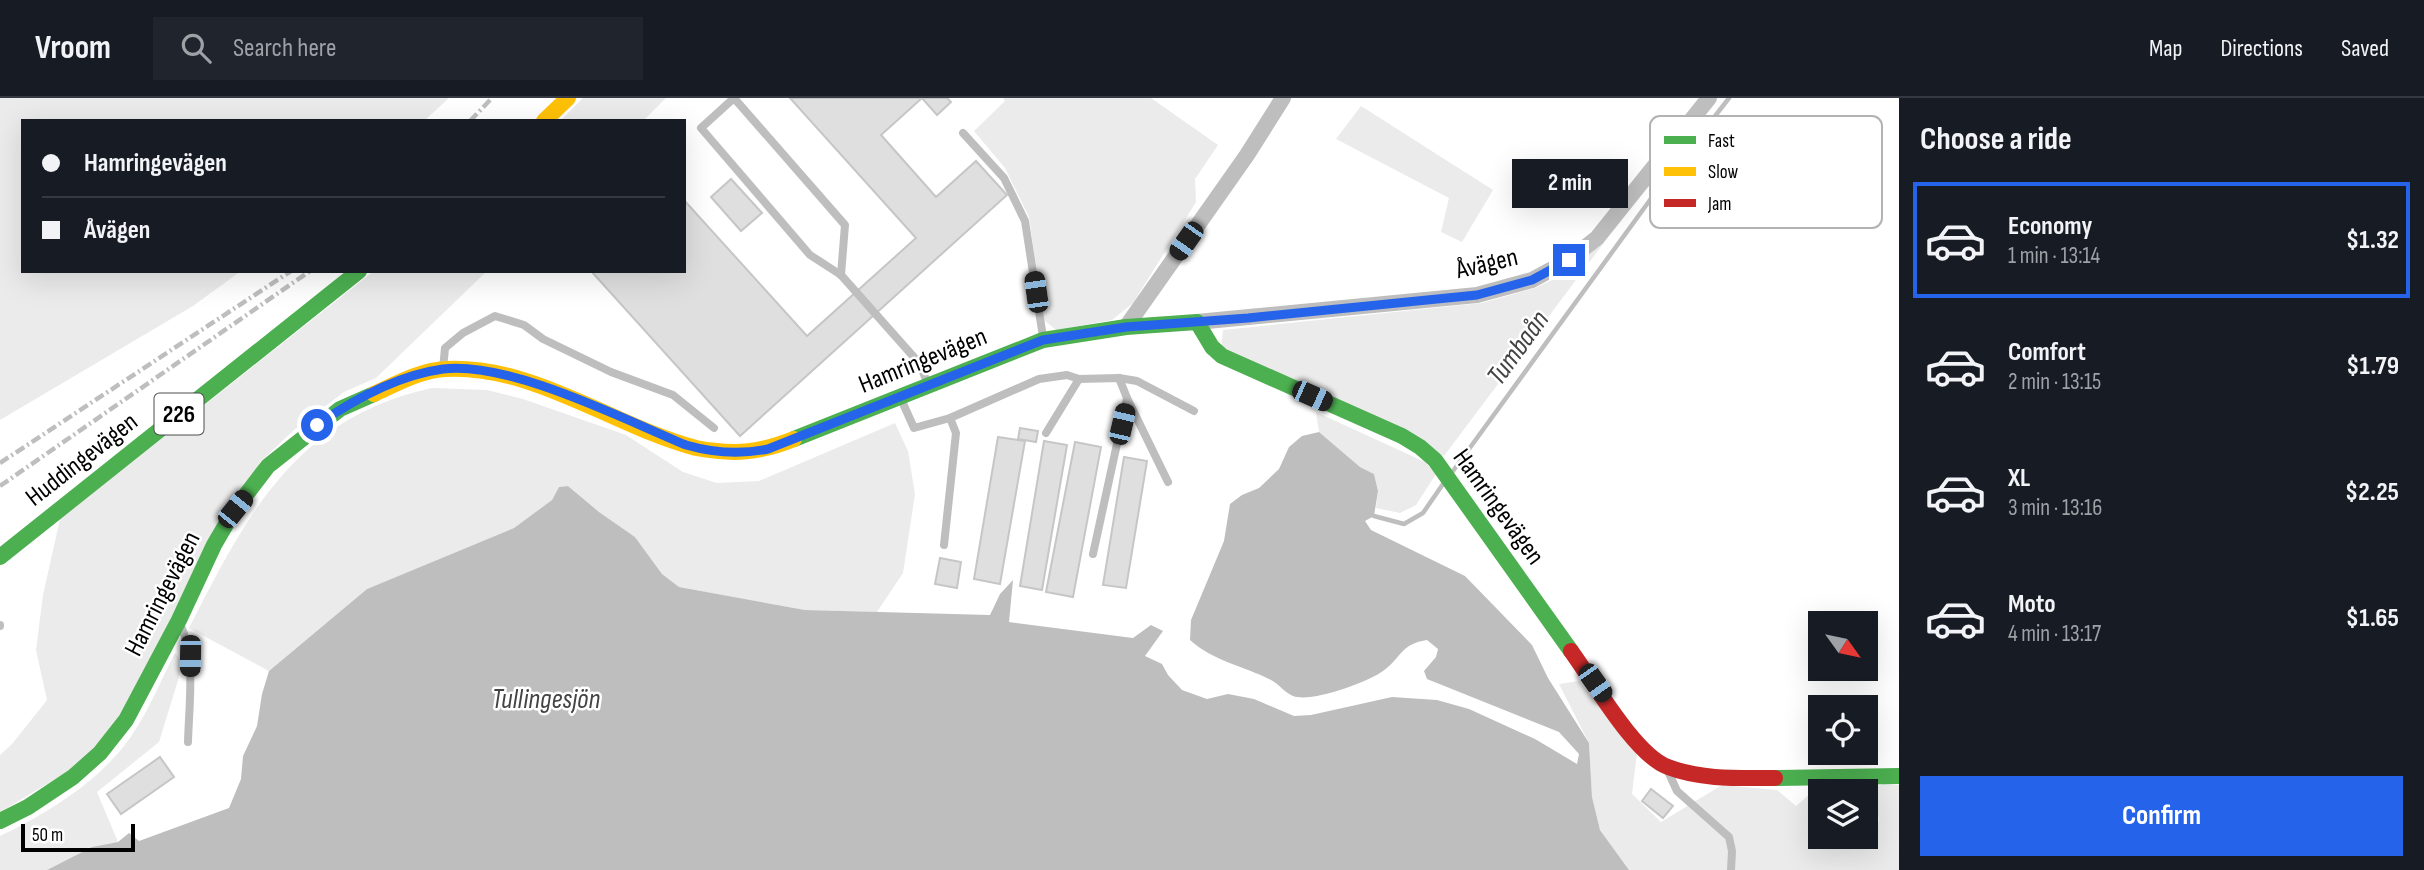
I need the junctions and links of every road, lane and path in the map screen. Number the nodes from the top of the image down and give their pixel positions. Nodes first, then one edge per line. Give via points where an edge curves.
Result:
1 (568, 98) edge
2 (734, 98) edge
3 (1283, 98) edge
4 (1709, 98) edge
5 (1695, 116) edge
6 (546, 119) edge
7 (963, 133) dead end
8 (1650, 172) edge
9 (356, 273) edge
10 (841, 275) junction
11 (1197, 322) junction
12 (1126, 327) junction
13 (1043, 340) junction
14 (443, 369) junction
15 (1119, 378) junction
16 (1079, 379) junction
17 (928, 385) junction
18 (900, 397) junction
19 (1128, 398) junction
20 (1194, 411) dead end
21 (950, 418) junction
22 (714, 428) dead end
23 (1046, 433) dead end
24 (1168, 482) dead end
25 (944, 545) dead end
26 (1093, 554) dead end
27 (0, 557) edge
28 (179, 621) junction
29 (188, 742) dead end
30 (1665, 766) junction
31 (1899, 776) edge
32 (0, 821) edge
33 (1731, 870) edge

1 - 6 street
2 - 10 lane via 845,225
2 - 10 lane via 701,128 810,255
3 - 12 street
4 - 5 street, Åvägen
7 - 13 lane via 1004,178 1025,221
8 - 11 street, Åvägen via 1597,238 1532,280 1477,295
9 - 27 street, Huddingevägen / 226
10 - 17 lane via 920,364
11 - 12 street, Hamringevägen
11 - 30 street, Hamringevägen via 1222,356 1402,436 1435,460 1640,747
12 - 13 street, Hamringevägen
13 - 17 street, Hamringevägen
14 - 18 street, Hamringevägen via 478,370 524,380 713,452 747,454 768,449
14 - 22 lane via 445,348 495,316 524,325 611,372 673,395
14 - 28 street, Hamringevägen via 407,379 340,409 268,466 213,547
15 - 16 lane
15 - 19 lane
15 - 20 lane via 1137,381
16 - 21 lane via 1067,375 1039,379
16 - 23 lane
17 - 18 street, Hamringevägen
18 - 21 lane via 914,428
19 - 24 lane
19 - 26 lane
21 - 25 lane via 956,433
28 - 29 lane via 190,656
28 - 32 street, Hamringevägen via 126,720 100,753 28,807
30 - 31 street, Hamringevägen via 1700,776
30 - 33 lane via 1677,791 1729,837

